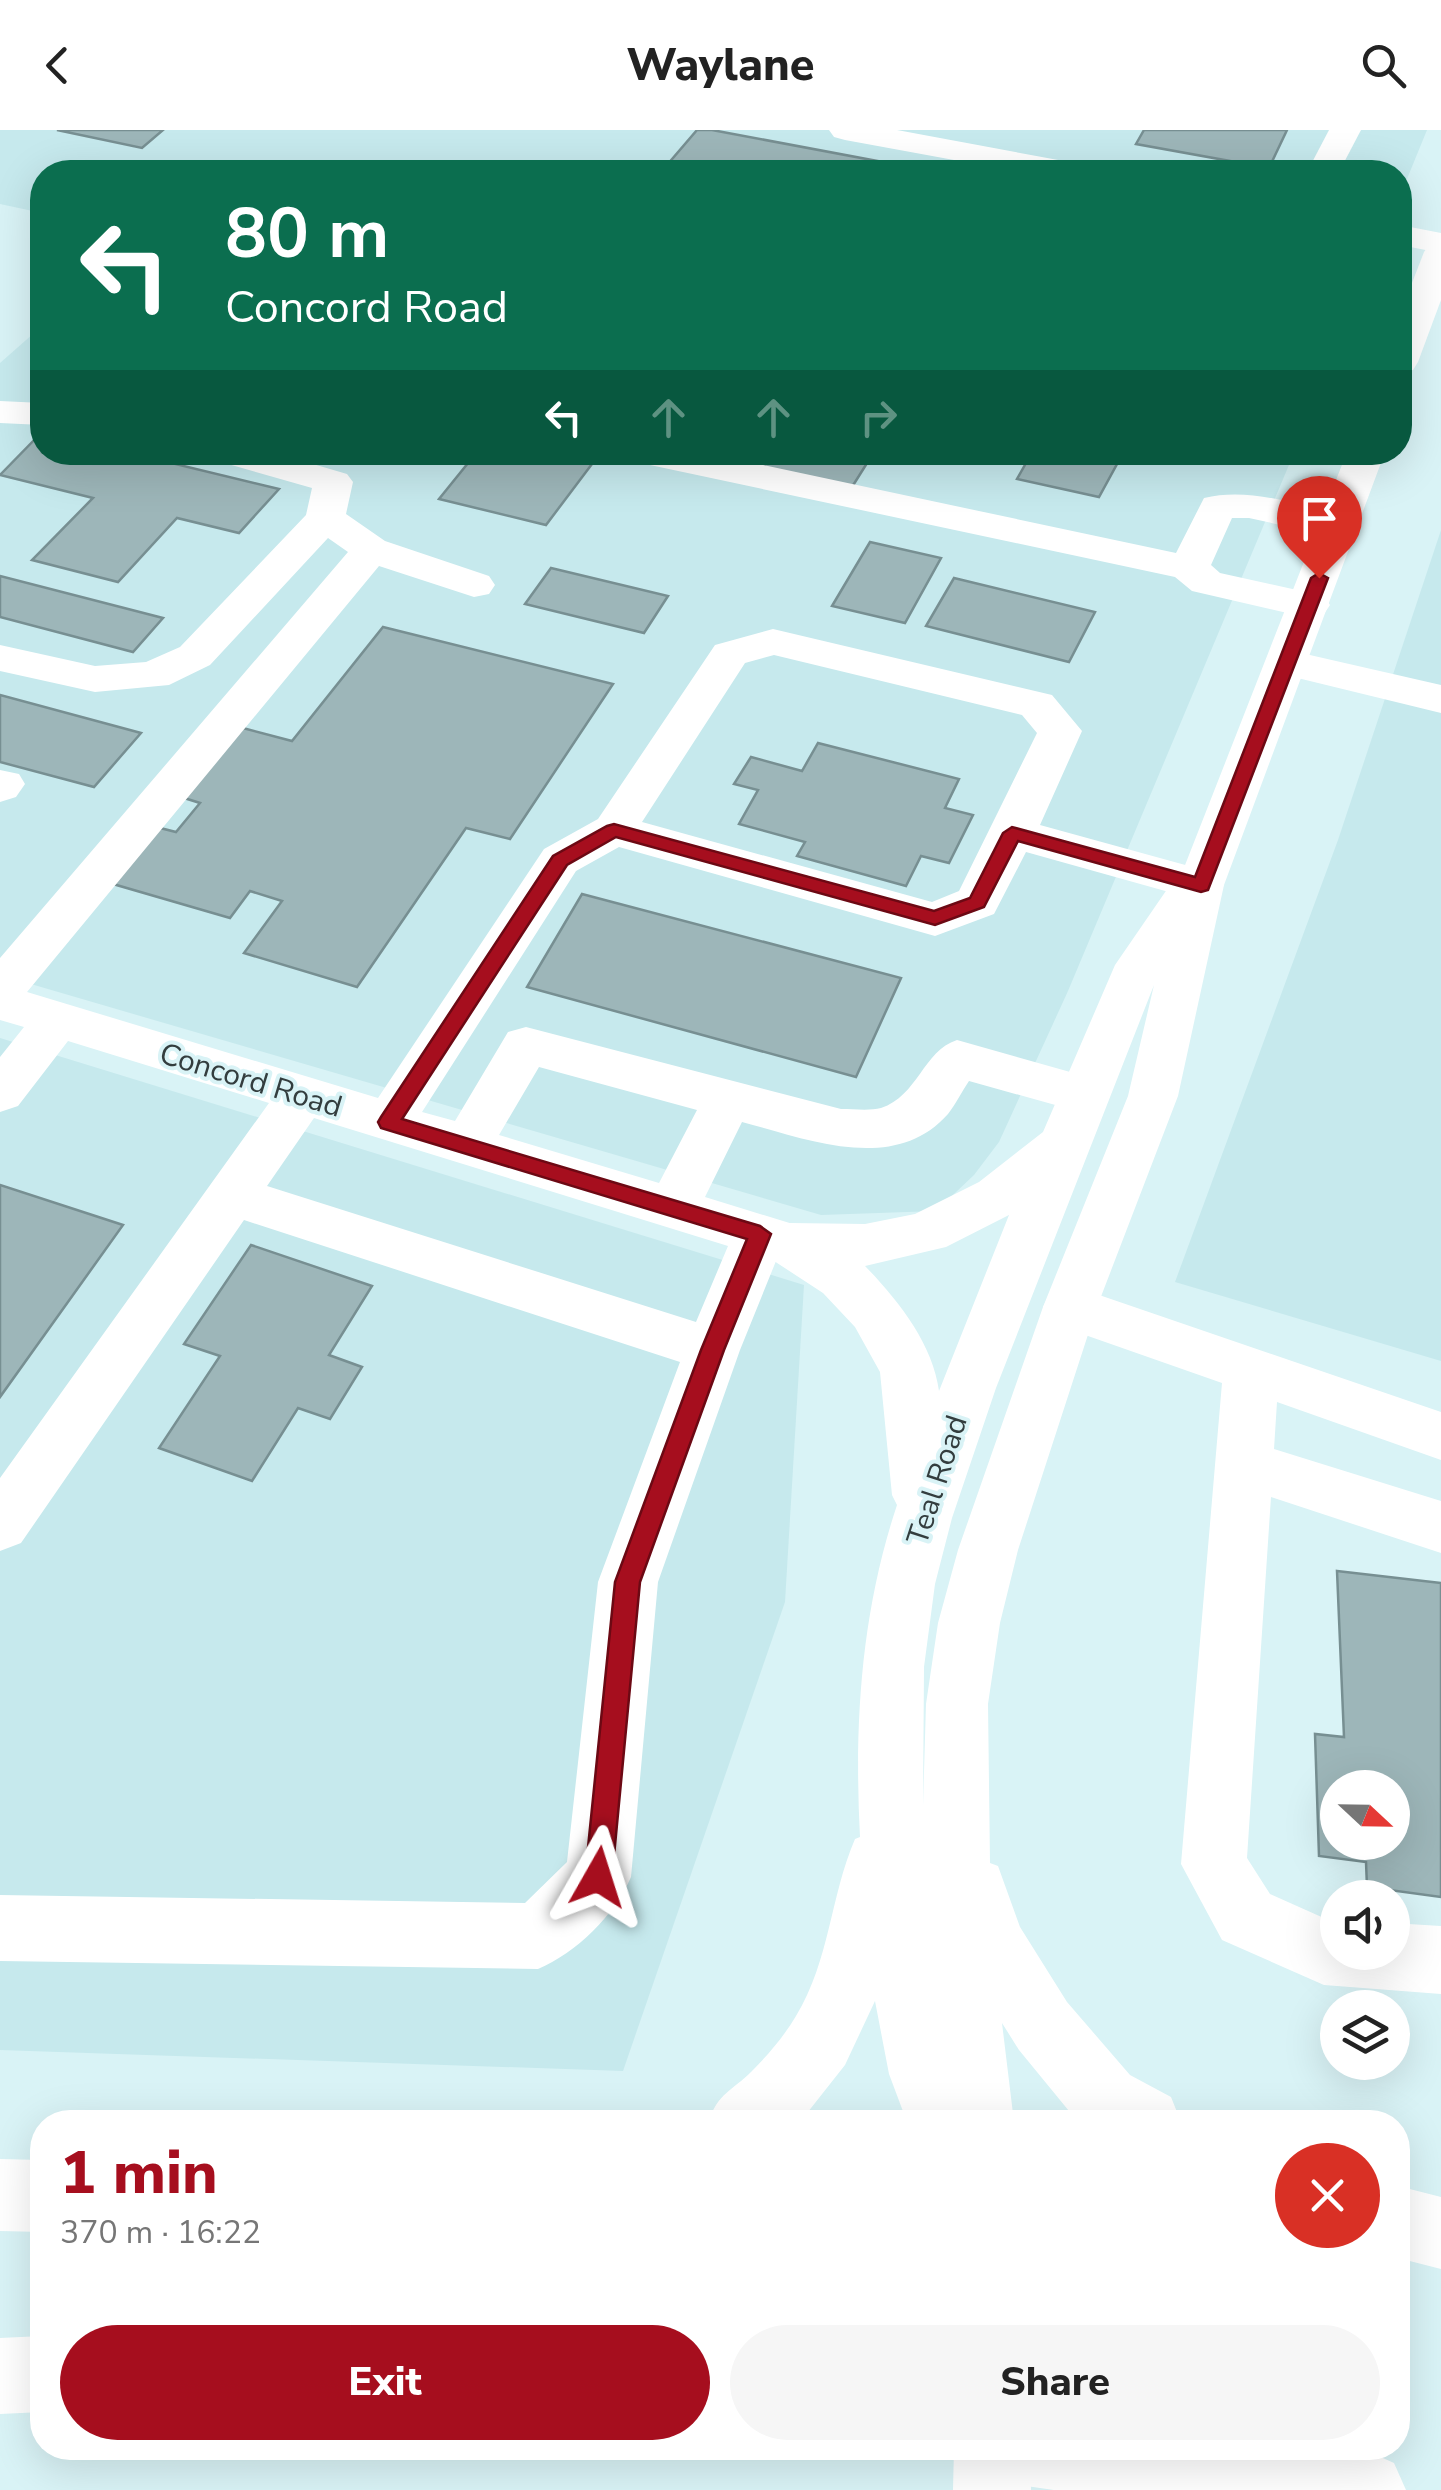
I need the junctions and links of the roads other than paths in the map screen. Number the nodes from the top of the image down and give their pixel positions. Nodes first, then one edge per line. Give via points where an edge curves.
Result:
1 (1344, 130) edge
2 (854, 131) edge
3 (960, 141) edge
4 (1017, 160) edge
5 (1330, 160) edge
6 (1412, 237) edge
7 (1441, 243) edge
8 (1441, 252) edge
9 (1412, 310) edge
10 (0, 412) edge
11 (30, 413) edge
12 (274, 465) edge
13 (702, 465) edge
14 (1361, 465) edge
15 (324, 518) junction
16 (1339, 526) junction
17 (372, 550) junction
18 (1189, 568) junction
19 (474, 584) dead end
20 (1310, 605) junction
21 (194, 656) junction
22 (0, 658) edge
23 (1288, 663) junction
24 (258, 685) junction
25 (1441, 699) edge
26 (614, 830) junction
27 (1012, 833) junction
28 (1201, 885) junction
29 (0, 990) edge
30 (0, 1002) edge
31 (57, 1020) junction
32 (0, 1093) edge
33 (302, 1096) junction
34 (728, 1099) junction
35 (1075, 1116) junction
36 (389, 1122) junction
37 (466, 1146) junction
38 (232, 1196) junction
39 (672, 1208) junction
40 (775, 1239) junction
41 (1070, 1307) junction
42 (712, 1350) junction
43 (1251, 1370) junction
44 (1441, 1436) edge
45 (1244, 1464) junction
46 (923, 1516) junction
47 (0, 1525) edge
48 (1441, 1527) edge
49 (889, 1793) junction
50 (955, 1822) junction
51 (0, 1928) edge
52 (1441, 1960) edge
53 (761, 2110) edge
54 (940, 2110) edge
55 (978, 2110) edge
56 (1124, 2110) edge
57 (0, 2195) edge
58 (30, 2196) edge
59 (1410, 2225) edge
60 (1441, 2233) edge
61 (1410, 2249) edge
62 (1441, 2252) edge
63 (30, 2375) edge
64 (0, 2376) edge
65 (992, 2460) edge
66 (1077, 2460) edge
67 (1146, 2476) edge
68 (992, 2490) edge
69 (1366, 2490) edge

1 - 5 main road
2 - 3 main road
3 - 4 main road
6 - 7 main road
8 - 9 main road
10 - 11 main road
12 - 15 main road via 333,482
13 - 18 main road
14 - 16 main road, Teal Road
15 - 17 main road
15 - 21 main road
16 - 18 main road via 1249,506 1218,506
16 - 20 main road, Teal Road
17 - 19 main road
17 - 24 main road
18 - 20 main road via 1206,582
20 - 23 main road, Teal Road
21 - 22 main road via 154,676 96,679
21 - 24 main road
23 - 25 main road
23 - 28 main road, Teal Road
24 - 29 main road
26 - 27 main road via 935,918 977,902
26 - 27 main road via 730,654 773,642 1036,705 1060,731
26 - 36 main road via 560,860
27 - 28 main road
28 - 35 main road, Teal Road via 1179,904 1139,966
28 - 41 main road, Teal Road via 1153,1096
30 - 31 main road, Concord Road
31 - 32 main road
31 - 33 main road, Concord Road
33 - 36 main road, Concord Road
33 - 38 main road
34 - 35 main road via 840,1130 891,1126 929,1102 957,1059
34 - 37 main road via 526,1044
34 - 39 main road
35 - 40 main road via 1025,1180 950,1224 874,1244
35 - 46 main road, Teal Road
36 - 37 main road, Concord Road
37 - 39 main road, Concord Road
38 - 42 main road
38 - 47 main road
39 - 40 main road, Concord Road
40 - 42 main road
40 - 46 main road via 842,1278 874,1311 908,1370
41 - 43 main road
41 - 50 main road, Teal Road via 969,1623 957,1704
42 - 51 main road via 628,1582 598,1877 538,1936
43 - 44 main road
43 - 45 main road
45 - 48 main road
45 - 52 main road via 1214,1864 1246,1917 1324,1952
46 - 49 main road, Teal Road via 894,1651
49 - 53 main road via 873,1894 849,1978 817,2049
49 - 54 main road, Teal Road via 903,1955 919,2053
50 - 55 main road, Teal Road
50 - 56 main road via 991,1943 1043,2026 1105,2100
57 - 58 main road
59 - 60 main road
61 - 62 main road
63 - 64 main road
65 - 68 main road
66 - 67 main road
67 - 69 main road

